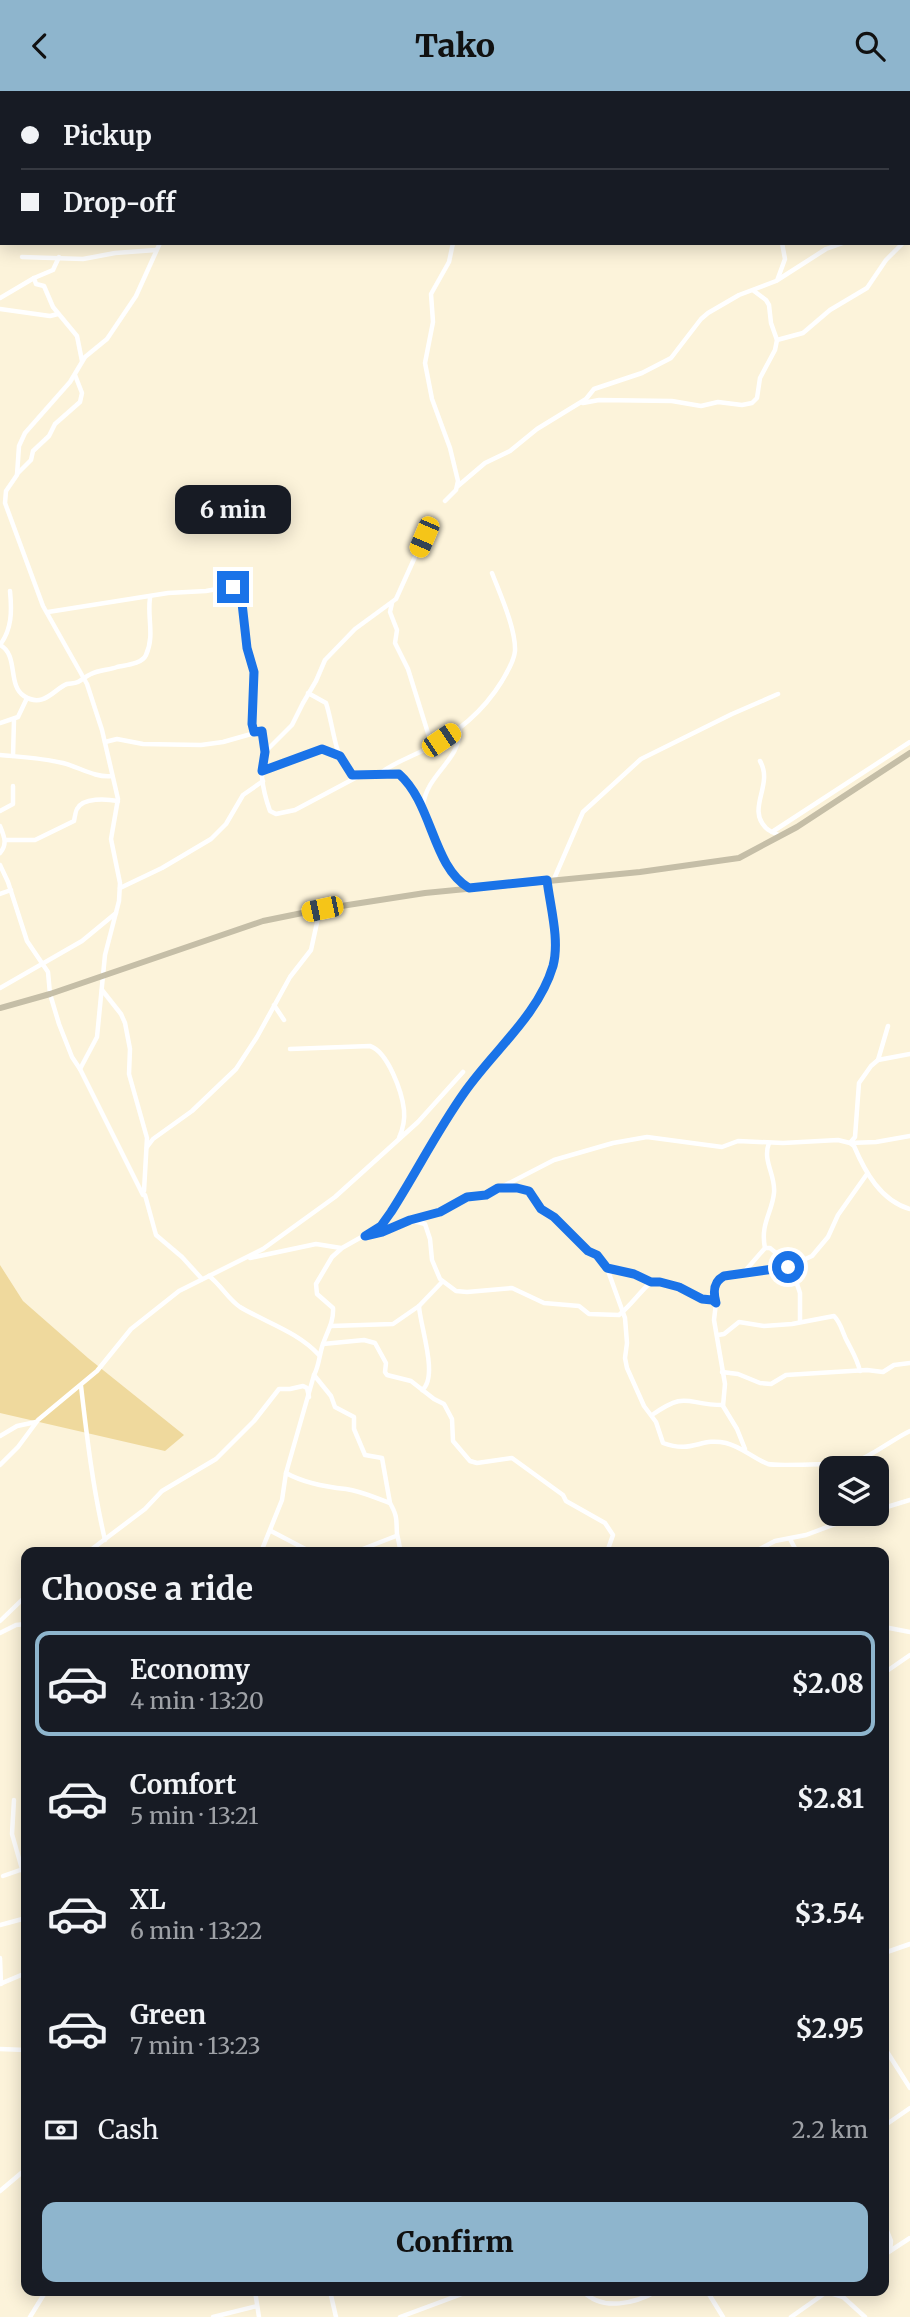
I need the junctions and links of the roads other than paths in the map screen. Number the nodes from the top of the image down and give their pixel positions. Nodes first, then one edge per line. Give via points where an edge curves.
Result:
1 (159, 245) edge
2 (452, 245) edge
3 (782, 245) edge
4 (837, 245) edge
5 (900, 245) edge
6 (156, 250) junction
7 (22, 257) dead end
8 (59, 257) junction
9 (785, 258) junction
10 (796, 269) junction
11 (34, 278) junction
12 (778, 279) junction
13 (753, 291) junction
14 (0, 298) edge
15 (0, 309) edge
16 (58, 314) junction
17 (777, 340) junction
18 (82, 362) junction
19 (75, 375) junction
20 (580, 403) junction
21 (16, 475) junction
22 (9, 487) junction
23 (458, 487) junction
24 (0, 497) edge
25 (445, 501) dead end
26 (424, 537) dead end
27 (492, 573) dead end
28 (10, 591) dead end
29 (150, 598) junction
30 (392, 603) junction
31 (48, 612) junction
32 (84, 678) junction
33 (308, 693) junction
34 (778, 694) dead end
35 (27, 698) junction
36 (15, 720) junction
37 (0, 723) edge
38 (460, 727) junction
39 (254, 732) junction
40 (105, 742) junction
41 (910, 742) edge
42 (432, 746) junction
43 (265, 752) junction
44 (910, 753) edge
45 (0, 755) edge
46 (13, 756) junction
47 (340, 756) junction
48 (760, 761) dead end
49 (262, 771) junction
50 (377, 775) junction
51 (112, 776) junction
52 (359, 776) junction
53 (263, 781) junction
54 (13, 786) dead end
55 (118, 801) junction
56 (423, 805) junction
57 (0, 811) edge
58 (0, 825) edge
59 (772, 831) junction
60 (781, 837) junction
61 (5, 840) junction
62 (0, 853) edge
63 (0, 866) edge
64 (550, 880) junction
65 (120, 888) junction
66 (469, 888) junction
67 (11, 890) junction
68 (0, 894) edge
69 (322, 909) junction
70 (117, 912) junction
71 (41, 963) junction
72 (102, 976) junction
73 (0, 988) edge
74 (101, 990) junction
75 (51, 994) junction
76 (274, 1005) junction
77 (0, 1008) edge
78 (284, 1020) dead end
79 (888, 1026) dead end
80 (290, 1049) dead end
81 (910, 1054) edge
82 (878, 1060) junction
83 (80, 1069) junction
84 (463, 1072) dead end
85 (910, 1136) edge
86 (399, 1139) junction
87 (769, 1143) junction
88 (850, 1143) junction
89 (147, 1147) junction
90 (867, 1174) junction
91 (498, 1188) junction
92 (143, 1195) junction
93 (910, 1209) edge
94 (410, 1220) junction
95 (365, 1236) junction
96 (342, 1248) junction
97 (765, 1248) junction
98 (246, 1259) junction
99 (607, 1268) junction
100 (783, 1268) junction
101 (742, 1273) junction
102 (209, 1276) junction
103 (202, 1279) junction
104 (442, 1282) junction
105 (651, 1282) junction
106 (716, 1303) junction
107 (419, 1305) junction
108 (623, 1311) junction
109 (800, 1321) junction
110 (331, 1326) junction
111 (718, 1335) junction
112 (323, 1344) junction
113 (320, 1356) junction
114 (910, 1363) edge
115 (860, 1371) junction
116 (722, 1372) junction
117 (314, 1375) junction
118 (80, 1386) junction
119 (422, 1390) junction
120 (309, 1399) junction
121 (723, 1405) junction
122 (652, 1415) junction
123 (36, 1422) junction
124 (910, 1431) edge
125 (0, 1436) edge
126 (745, 1450) junction
127 (0, 1465) edge
128 (286, 1473) junction
129 (910, 1500) edge
130 (390, 1503) junction
131 (889, 1506) edge
132 (831, 1526) edge
133 (271, 1531) junction
134 (397, 1536) junction
135 (790, 1539) junction
136 (105, 1540) junction
137 (292, 1543) junction
138 (95, 1547) edge
139 (263, 1547) edge
140 (294, 1547) edge
141 (300, 1547) edge
142 (368, 1547) edge
143 (400, 1547) edge
144 (609, 1547) edge
145 (764, 1547) edge
146 (794, 1547) edge
147 (21, 1601) edge
148 (0, 1621) edge
149 (21, 1624) edge
150 (889, 1628) edge
151 (910, 1632) edge
152 (0, 1633) edge
153 (910, 1655) edge
154 (889, 1670) edge
155 (14, 1800) dead end
156 (21, 1863) edge
157 (21, 1870) edge
158 (3, 1876) dead end
159 (21, 1919) edge
160 (0, 1924) edge
161 (910, 1944) edge
162 (889, 1951) edge
163 (0, 1958) edge
164 (21, 1975) edge
165 (1, 1984) edge
166 (0, 2049) edge
167 (21, 2050) edge
168 (889, 2055) edge
169 (910, 2088) edge
170 (910, 2108) edge
171 (889, 2123) edge
172 (21, 2173) edge
173 (0, 2190) edge
174 (889, 2236) edge
175 (910, 2238) edge
176 (891, 2241) junction
177 (898, 2246) junction
178 (890, 2252) joint
179 (43, 2296) edge
180 (256, 2296) edge
181 (331, 2296) edge
182 (589, 2296) edge
183 (648, 2296) edge
184 (710, 2296) edge
185 (821, 2296) edge
186 (840, 2296) edge
187 (455, 2297) edge
188 (257, 2306) junction
189 (859, 2314) edge
190 (30, 2317) edge
191 (213, 2317) edge
192 (259, 2317) edge
193 (336, 2317) edge
194 (400, 2317) edge
195 (723, 2317) edge
196 (791, 2317) edge
197 (865, 2317) edge

1 - 6 street
2 - 23 street via 431,294 433,322 425,363
3 - 9 street
4 - 10 street
5 - 17 street via 867,288 803,333
6 - 8 street via 83,260
6 - 18 street via 136,296 107,338
7 - 8 street
8 - 11 street via 53,270
9 - 10 street
9 - 12 street
10 - 12 street
11 - 14 street
11 - 16 street via 44,286
12 - 13 street
13 - 17 street via 769,305
13 - 20 street via 704,316 671,358 596,388
15 - 16 street
16 - 18 street via 77,336
17 - 20 street via 760,378 757,398 748,405
18 - 19 street
19 - 21 street via 25,433
19 - 21 street via 82,393 80,402 55,424
20 - 23 street via 485,463
21 - 22 street
22 - 24 street
22 - 31 street via 5,496 8,513
23 - 25 street
26 - 30 street
27 - 38 street via 515,653 489,702
28 - 35 street via 11,615 0,645 9,655 19,692
29 - 31 street
29 - 32 street via 152,633 144,658
29 - 39 street via 237,589 254,672
30 - 33 street via 379,609 326,658
30 - 42 street via 395,642
31 - 32 street
32 - 35 street via 49,697
32 - 40 street
33 - 43 street via 292,725
33 - 47 street via 326,703
34 - 64 street via 641,759 583,811
35 - 36 street
36 - 37 street
36 - 46 street
38 - 42 street
38 - 56 street via 457,749 427,788
39 - 40 street via 201,745
39 - 43 street via 262,732
40 - 51 street
41 - 59 street
42 - 50 street via 396,761
43 - 49 street
44 - 60 main road
45 - 46 street
46 - 51 street via 47,759
47 - 49 street via 322,749
47 - 52 street via 349,772
48 - 59 street via 766,775 759,810 764,826
49 - 53 street
50 - 52 street
50 - 56 street via 401,775
51 - 55 street
52 - 53 street via 285,814 271,812
53 - 65 street via 244,794 211,839
54 - 57 street via 13,804
55 - 61 street via 82,804 73,822 38,839
55 - 65 street via 111,839
56 - 66 street via 453,875
58 - 61 street
59 - 60 street
60 - 64 main road via 724,862
61 - 62 street
63 - 67 street
64 - 66 main road
64 - 95 street via 554,943 547,983 464,1093 381,1226
65 - 70 street
66 - 69 main road
67 - 68 street
67 - 71 street via 27,941
69 - 72 main road via 263,921
69 - 76 street via 312,949
70 - 71 street via 86,939
70 - 72 street
71 - 73 street
71 - 75 street via 50,977
72 - 74 street
72 - 75 main road
74 - 83 street via 97,1037
74 - 89 street via 125,1021 129,1074
75 - 77 main road
75 - 83 street
76 - 78 street
76 - 89 street via 230,1076
79 - 82 street
80 - 86 street via 370,1046 379,1050 402,1100
81 - 82 street
82 - 88 street via 859,1083 855,1137
83 - 92 street
84 - 86 street
85 - 88 street
86 - 98 street via 335,1197
87 - 88 street via 828,1139
87 - 91 street via 738,1141 722,1147 634,1139 566,1155
87 - 97 street via 765,1154 774,1190 764,1222
88 - 90 street
89 - 92 street
90 - 93 street via 893,1202
90 - 100 street via 820,1249
91 - 94 street
91 - 99 street via 529,1191 541,1209
92 - 103 street via 156,1235
94 - 95 street
94 - 104 street via 425,1224
95 - 96 street
96 - 98 street via 316,1244
96 - 110 street via 316,1284 317,1294 333,1308
97 - 100 street via 776,1253
97 - 101 street
98 - 102 street
99 - 105 street
99 - 108 street
100 - 101 street
100 - 109 street via 799,1289
101 - 106 street via 718,1281
102 - 103 street
102 - 113 street via 238,1306 282,1328
103 - 118 street via 173,1295 131,1329
104 - 107 street
104 - 108 street via 462,1293 512,1288 541,1303 579,1306 589,1314 619,1315
105 - 106 street via 679,1287
105 - 108 street
106 - 111 street
107 - 110 street via 393,1324
107 - 119 street via 429,1368 428,1383
108 - 122 street via 626,1363
109 - 111 street via 764,1326 739,1322
109 - 115 street via 836,1317
110 - 112 street
111 - 116 street
112 - 113 street
112 - 119 street via 375,1343 386,1363 386,1374
113 - 117 street
114 - 115 street via 884,1372
115 - 116 street via 786,1375 771,1384
116 - 121 street via 726,1388
117 - 120 street
117 - 130 street via 335,1407 354,1417 365,1454 382,1458
118 - 123 street
118 - 136 street
119 - 144 street via 447,1407 452,1438 470,1461 511,1458 520,1462 566,1501 605,1523 613,1535
120 - 128 street
120 - 136 street via 304,1386 278,1389 216,1459 162,1491
121 - 122 street via 680,1400
121 - 126 street
122 - 126 street via 661,1441 670,1445 683,1448 712,1441
123 - 125 street
123 - 127 street
124 - 126 street via 849,1463 776,1466
128 - 130 street
128 - 133 street
129 - 131 street
130 - 134 street via 397,1517
132 - 135 street
133 - 137 street
133 - 139 street
134 - 142 street
134 - 143 street
135 - 145 street
135 - 146 street
136 - 138 street
137 - 140 street
137 - 141 street
147 - 148 street
149 - 152 street
150 - 151 street
153 - 154 street
155 - 156 street via 12,1834
157 - 158 street
159 - 160 street
161 - 162 street
163 - 165 street
164 - 165 street
166 - 167 street
168 - 169 street
170 - 171 street
172 - 173 street
174 - 176 street
175 - 177 street
176 - 177 street
176 - 178 street
177 - 178 street
179 - 190 street
180 - 188 street
181 - 193 street
182 - 183 street via 623,2304
184 - 195 street
185 - 196 street
186 - 189 street
187 - 194 street
188 - 191 street
188 - 192 street
189 - 197 street

